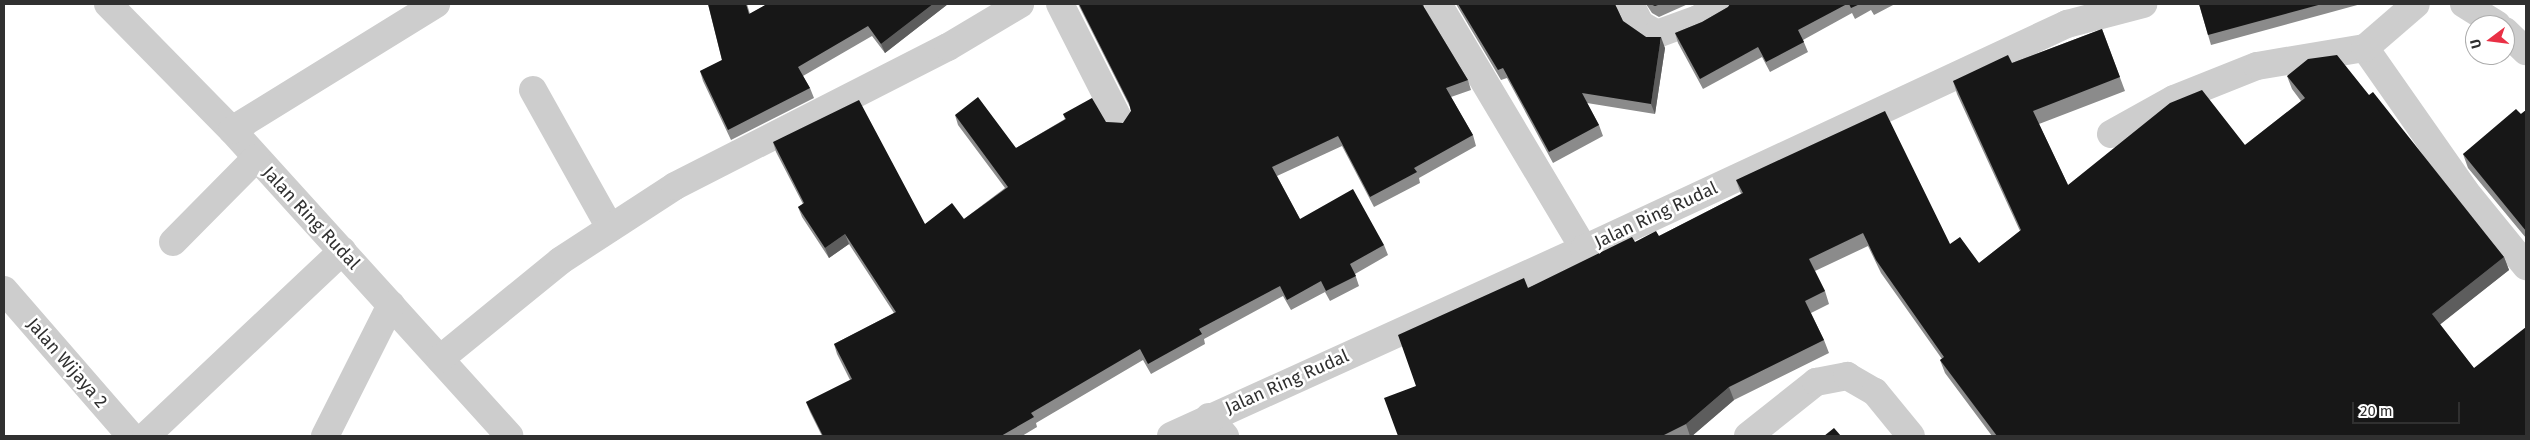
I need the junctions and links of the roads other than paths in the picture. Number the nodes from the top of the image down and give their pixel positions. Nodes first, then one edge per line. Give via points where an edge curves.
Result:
1 (108, 4) edge
2 (436, 4) edge
3 (1020, 4) edge
4 (1060, 4) edge
5 (1438, 4) edge
6 (1630, 4) edge
7 (1724, 4) edge
8 (2143, 4) edge
9 (2416, 4) edge
10 (2464, 4) edge
11 (2063, 14) edge
12 (2481, 15) edge
13 (2515, 41) edge
14 (2365, 48) junction
15 (2526, 51) edge
16 (533, 90) dead end
17 (1119, 120) dead end
18 (232, 130) junction
19 (2111, 134) dead end
20 (256, 158) junction
21 (610, 228) junction
22 (173, 242) dead end
23 (1584, 249) junction
24 (342, 251) junction
25 (2526, 266) edge
26 (4, 290) edge
27 (391, 305) junction
28 (440, 358) junction
29 (1217, 427) edge
30 (131, 436) edge
31 (146, 436) edge
32 (325, 436) edge
33 (509, 436) edge
34 (1171, 436) edge
35 (1748, 436) edge
36 (1911, 436) edge

1 - 18 street, Jalan Ring Rudal
2 - 18 street
3 - 21 street via 948,47 675,186
4 - 17 street
5 - 23 street
6 - 7 street via 1640,24 1657,34 1698,19
8 - 11 street, Jalan Ring Rudal
9 - 14 street
10 - 12 street
11 - 23 street, Jalan Ring Rudal
13 - 15 street
14 - 19 street via 2257,66 2174,98
14 - 25 street via 2465,191
16 - 21 street
18 - 20 street, Jalan Ring Rudal
20 - 22 street
20 - 24 street, Jalan Ring Rudal
21 - 28 street via 560,261
23 - 29 street, Jalan Ring Rudal
24 - 27 street, Jalan Ring Rudal
24 - 31 street
26 - 30 street, Jalan Wijaya 2
27 - 28 street, Jalan Ring Rudal
27 - 32 street
28 - 33 street, Jalan Ring Rudal
29 - 34 street, Jalan Ring Rudal
35 - 36 street via 1816,382 1847,376 1875,392

